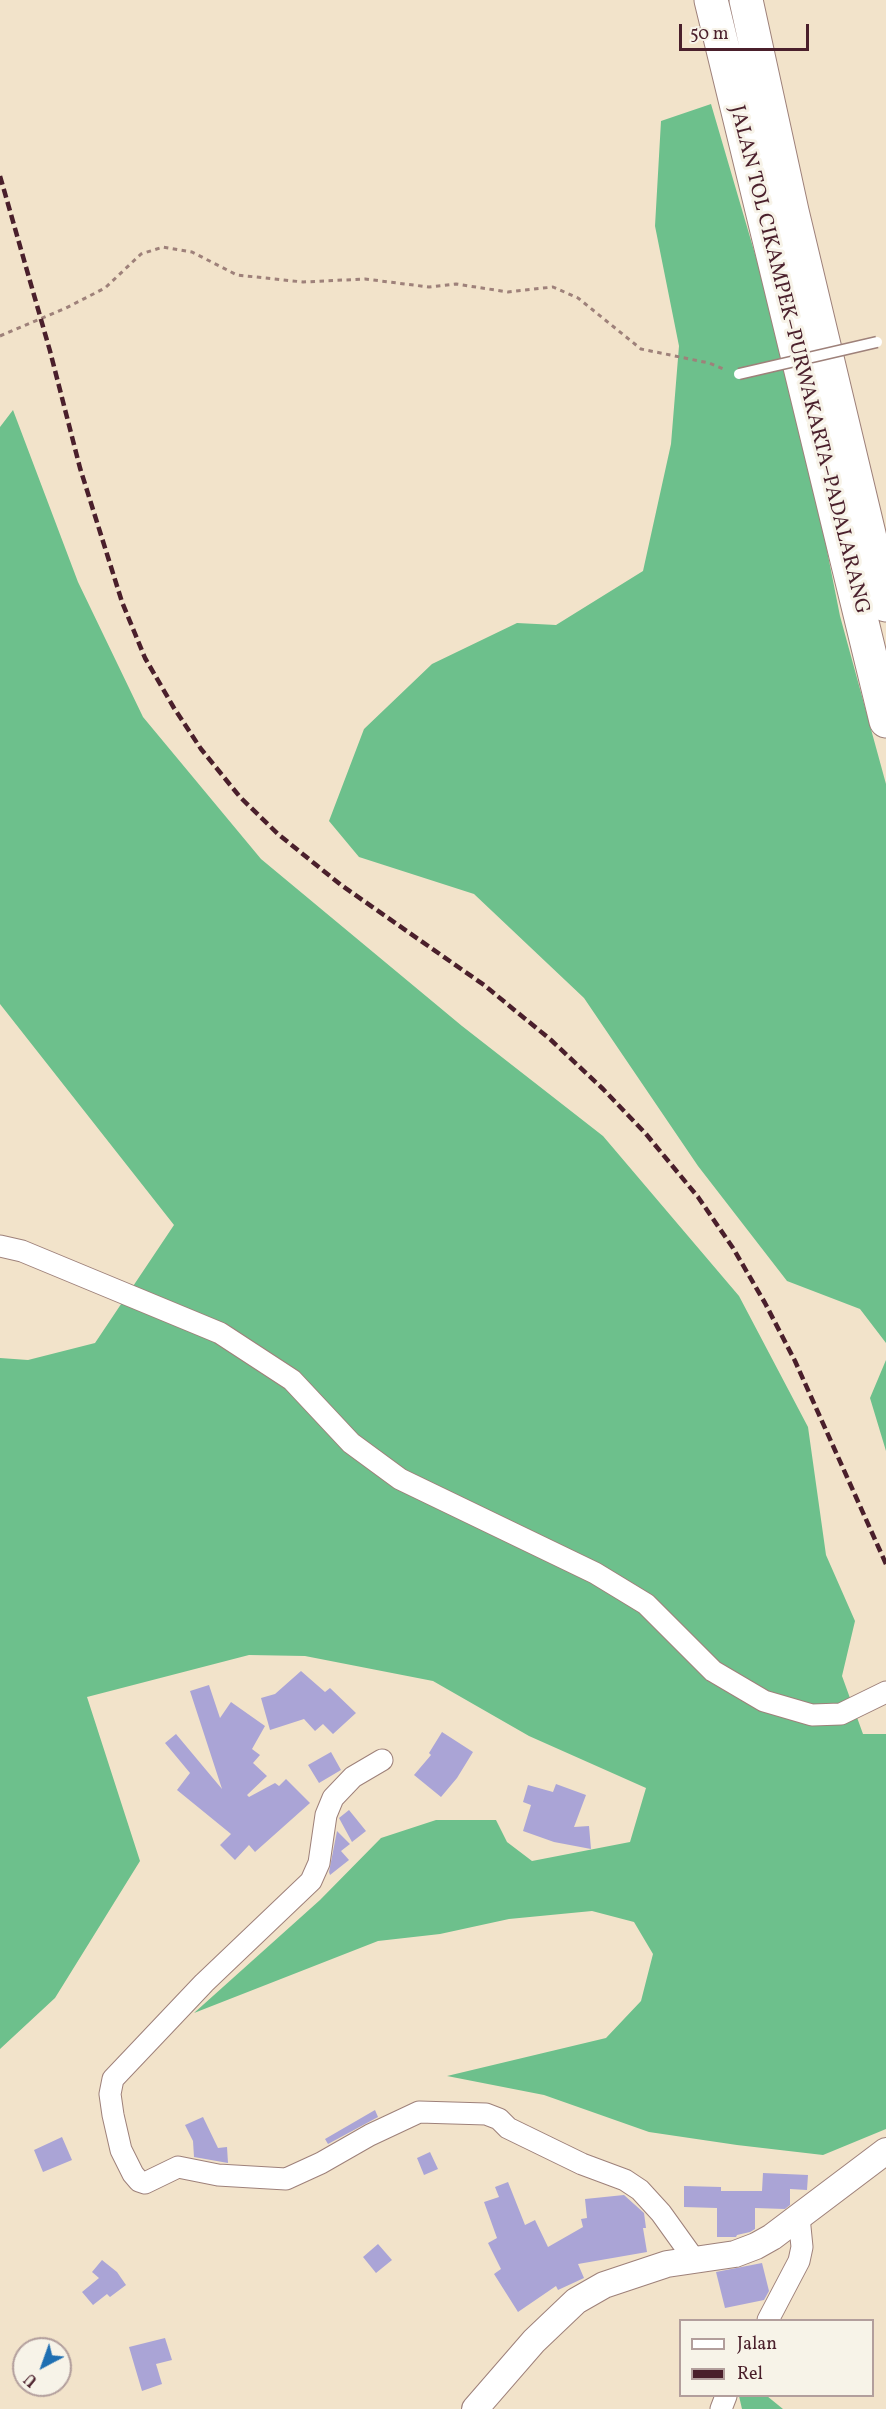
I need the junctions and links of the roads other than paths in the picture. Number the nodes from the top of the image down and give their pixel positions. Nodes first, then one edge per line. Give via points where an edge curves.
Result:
1 (711, 0) edge
2 (746, 0) edge
3 (877, 342) dead end
4 (740, 374) road end
5 (886, 605) edge
6 (886, 721) edge
7 (0, 1246) edge
8 (886, 1692) edge
9 (382, 1760) dead end
10 (886, 2151) edge
11 (799, 2217) junction
12 (694, 2259) junction
13 (769, 2319) edge
14 (475, 2409) edge

1 - 6 highway, JALAN TOL CIKAMPEK–PURWAKARTA–PADALARANG
2 - 5 highway, JALAN TOL CIKAMPEK–PURWAKARTA–PADALARANG via 784,178
3 - 4 lane, bridge
7 - 8 street via 22,1251 220,1333 292,1380 351,1443 400,1479 595,1574 646,1604 713,1671 764,1701 812,1715 841,1714
9 - 12 street via 353,1777 333,1798 326,1815 319,1863 311,1881 204,1983 113,2079 113,2115 121,2150 133,2174 146,2183 178,2167 218,2175 286,2179 419,2112 486,2114 640,2190
10 - 11 street
11 - 12 street via 772,2237 735,2254
11 - 13 street via 799,2261
12 - 14 street via 604,2285 576,2301 534,2341

